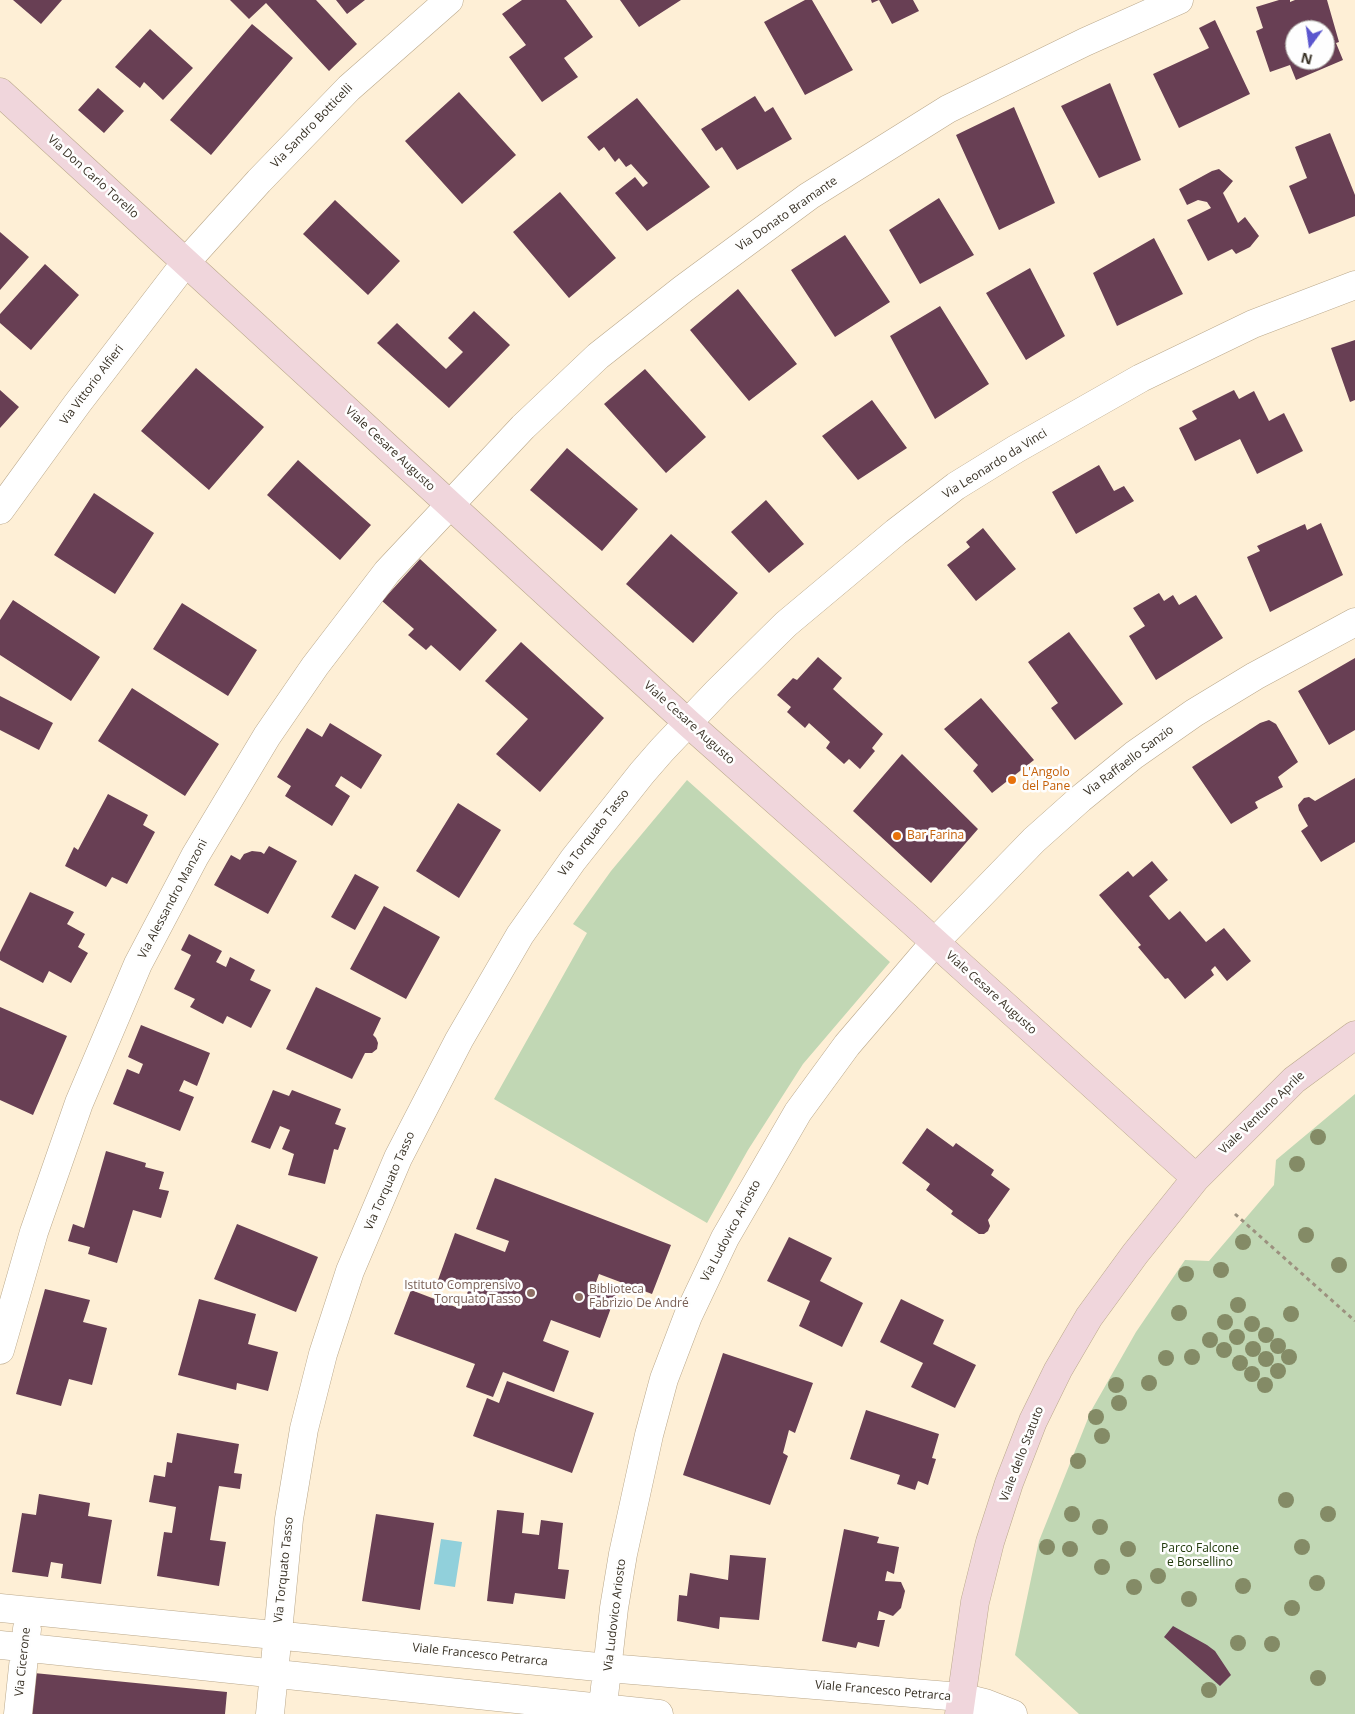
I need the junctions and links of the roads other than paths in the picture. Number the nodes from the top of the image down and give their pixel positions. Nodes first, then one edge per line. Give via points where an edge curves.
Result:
1 (449, 0) edge
2 (1179, 0) edge
3 (0, 92) edge
4 (186, 262) junction
5 (1355, 285) edge
6 (451, 505) junction
7 (0, 510) edge
8 (1355, 622) edge
9 (688, 723) junction
10 (935, 942) junction
11 (1355, 1035) edge
12 (1196, 1178) junction
13 (0, 1350) edge
14 (0, 1608) edge
15 (29, 1610) junction
16 (277, 1634) junction
17 (12, 1646) edge
18 (608, 1668) junction
19 (273, 1675) junction
20 (960, 1706) edge
21 (602, 1712) edge
22 (18, 1714) edge
23 (270, 1714) edge
24 (659, 1714) edge
25 (1013, 1714) edge

1 - 4 street, Via Sandro Botticelli via 349,88
2 - 6 street, Via Donato Bramante via 1084,42 948,109 809,196 598,356 523,427
3 - 4 main road, Via Don Carlo Torello
4 - 6 main road, Viale Cesare Augusto
4 - 7 street, Via Vittorio Alfieri
5 - 9 street, Via Leonardo da Vinci via 1253,324 1141,378 956,486 786,624
6 - 9 main road, Viale Cesare Augusto
6 - 13 street, Via Alessandro Manzoni via 387,572 315,666 267,736 195,856 138,964 79,1103 34,1232
8 - 10 street, Via Raffaello Sanzio via 1255,676 1134,755 1034,840
9 - 10 main road, Viale Cesare Augusto
9 - 16 street, Via Torquato Tasso via 642,773 550,890 520,934 459,1040 398,1158 350,1271 323,1354 304,1429 289,1519
10 - 12 main road, Viale Cesare Augusto
10 - 18 street, Via Ludovico Ariosto via 847,1045 798,1112 725,1238 688,1316 664,1379 647,1444 623,1554
11 - 12 main road, Viale Ventuno Aprile via 1294,1080
12 - 20 main road, Viale dello Statuto via 1090,1317 1032,1421 990,1542 975,1602
14 - 15 street, Viale Francesco Petrarca
15 - 16 street, Viale Francesco Petrarca
15 - 17 street, Via Cicerone
16 - 18 street, Viale Francesco Petrarca
16 - 19 street, Via Torquato Tasso
17 - 19 street
17 - 22 street, Via Cicerone
18 - 20 street, Viale Francesco Petrarca
18 - 21 street, Via Ludovico Ariosto
19 - 21 street
19 - 23 street, Via Torquato Tasso
20 - 25 street, Viale Francesco Petrarca via 986,1703
21 - 24 street

